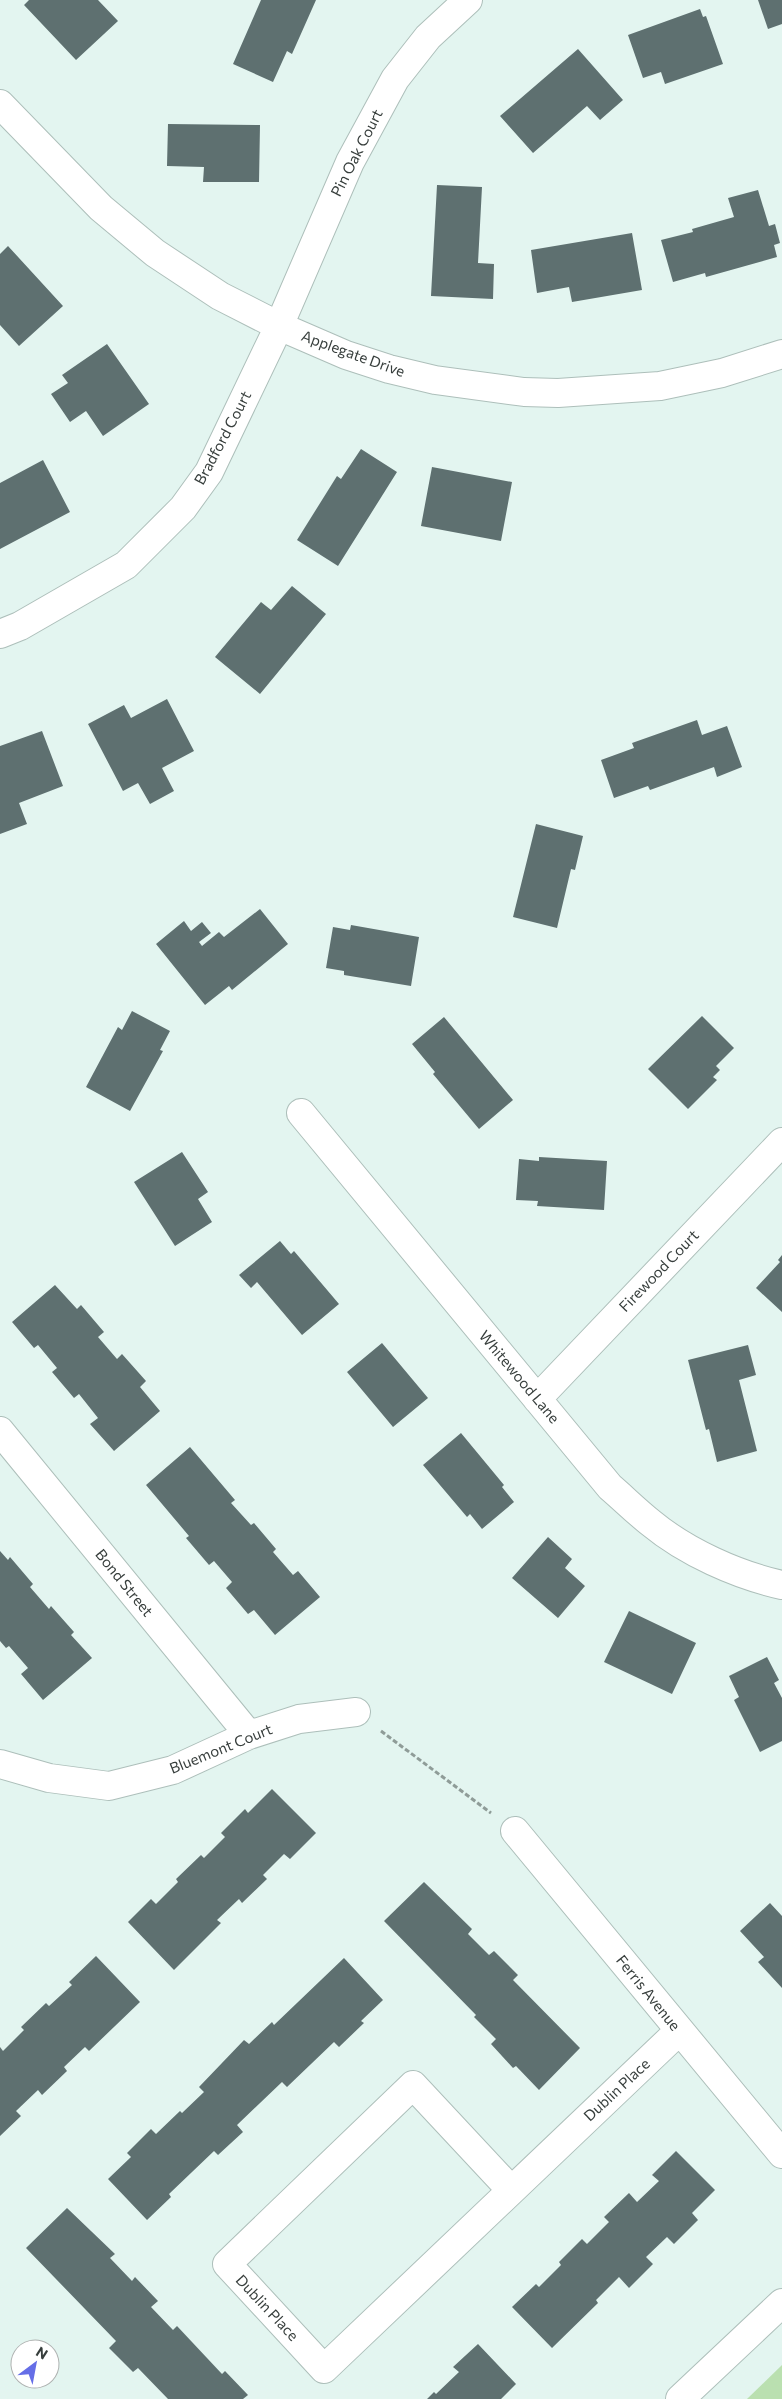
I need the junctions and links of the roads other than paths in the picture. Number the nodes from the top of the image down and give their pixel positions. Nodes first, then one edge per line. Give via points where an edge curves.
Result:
1 (468, 0) edge
2 (0, 104) edge
3 (278, 326) junction
4 (782, 354) edge
5 (0, 634) edge
6 (301, 1113) dead end
7 (782, 1142) edge
8 (537, 1399) junction
9 (0, 1431) edge
10 (782, 1585) edge
11 (356, 1712) road end
12 (249, 1735) junction
13 (0, 1764) edge
14 (515, 1831) road end
15 (679, 2030) junction
16 (782, 2154) edge
17 (511, 2190) junction
18 (782, 2303) edge
19 (680, 2399) edge

1 - 3 street, Pin Oak Court via 428,37 396,79 350,162
2 - 3 street, Applegate Drive via 101,208 155,253 220,296
3 - 4 street, Applegate Drive via 389,369 435,380 524,392 660,386 722,373
3 - 5 street, Bradford Court via 209,472 183,508 126,565 20,626
6 - 8 street, Whitewood Lane
7 - 8 street, Firewood Court
8 - 10 street, Whitewood Lane via 610,1487 652,1524 708,1559 763,1581
9 - 12 street, Bond Street
11 - 12 street, Bluemont Court via 299,1719
12 - 13 street, Bluemont Court via 174,1770 109,1786 49,1778
14 - 15 street, Ferris Avenue
15 - 16 street, Ferris Avenue
15 - 17 street, Dublin Place
17 - 17 street, Dublin Place via 413,2085 226,2264 324,2369
18 - 19 street

